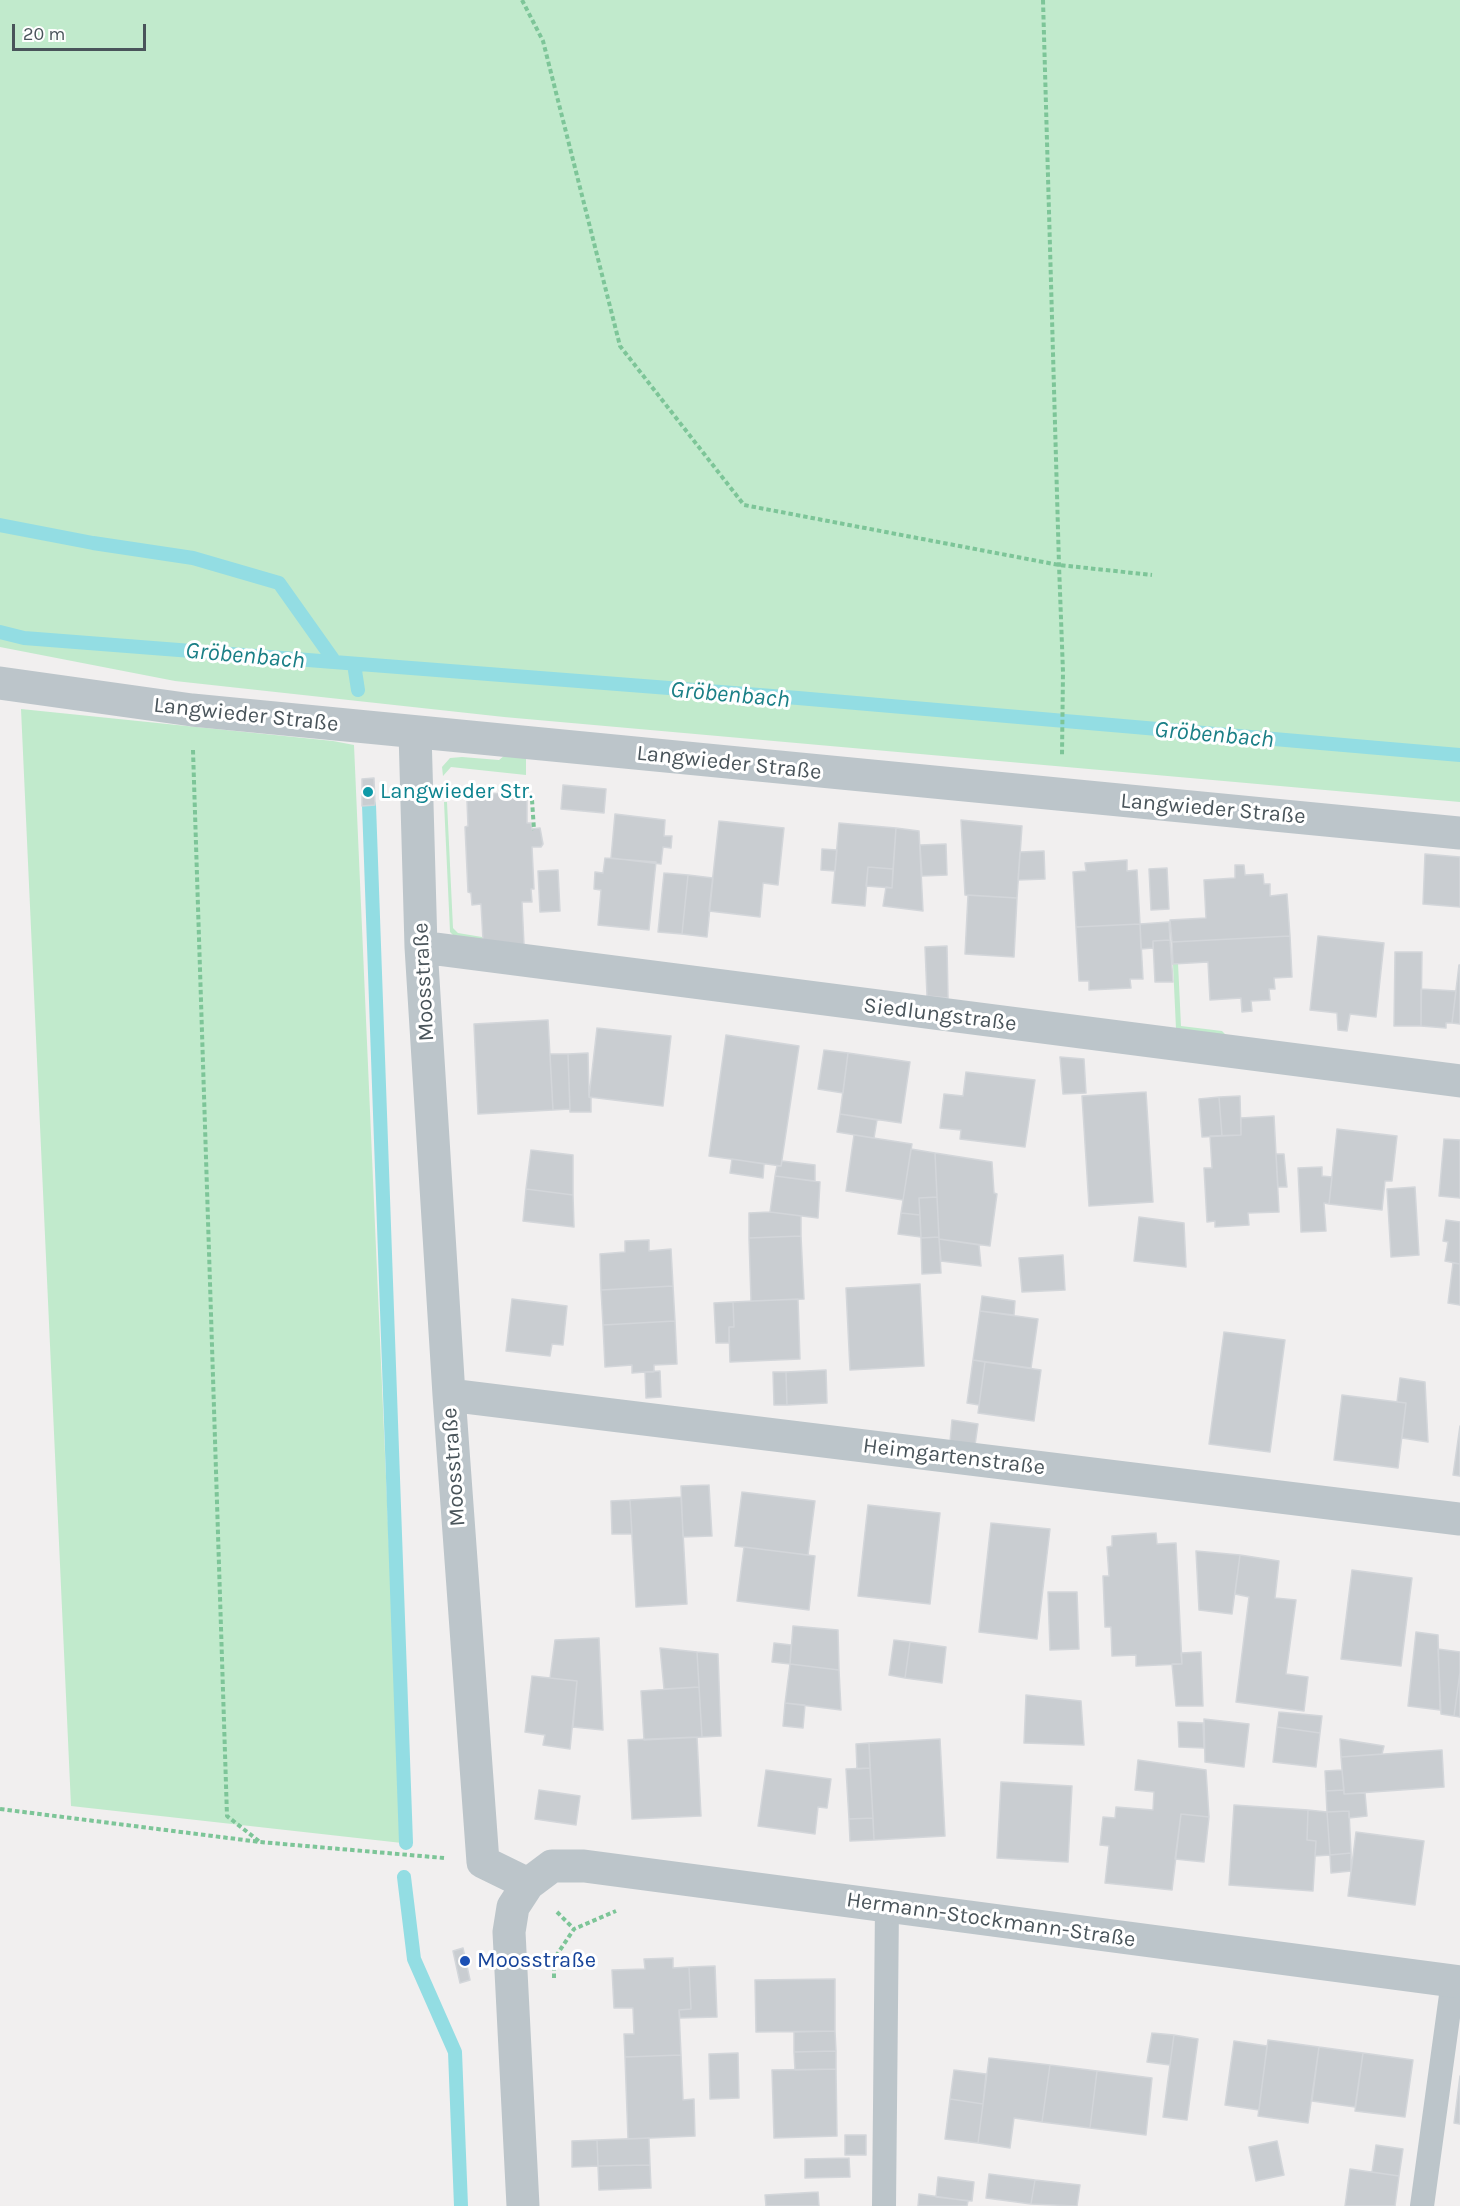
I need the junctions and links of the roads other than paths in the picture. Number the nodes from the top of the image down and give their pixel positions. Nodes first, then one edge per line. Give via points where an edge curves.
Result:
1 (0, 683) edge
2 (415, 732) junction
3 (1460, 832) edge
4 (421, 947) junction
5 (1460, 1081) edge
6 (449, 1395) junction
7 (1460, 1519) edge
8 (528, 1884) junction
9 (887, 1906) junction
10 (1457, 1981) edge
11 (523, 2206) edge
12 (884, 2206) edge
13 (1422, 2206) edge

1 - 2 street, Langwieder Straße via 192,710
2 - 3 street, Langwieder Straße
2 - 4 street, Moosstraße
4 - 5 street, Siedlungstraße
4 - 6 street, Moosstraße
6 - 7 street, Heimgartenstraße
6 - 8 street, Moosstraße via 483,1862
8 - 9 street, Hermann-Stockmann-Straße via 552,1866 584,1866
8 - 11 street via 513,1907 509,1932
9 - 10 street, Hermann-Stockmann-Straße
9 - 12 lane
10 - 13 lane

